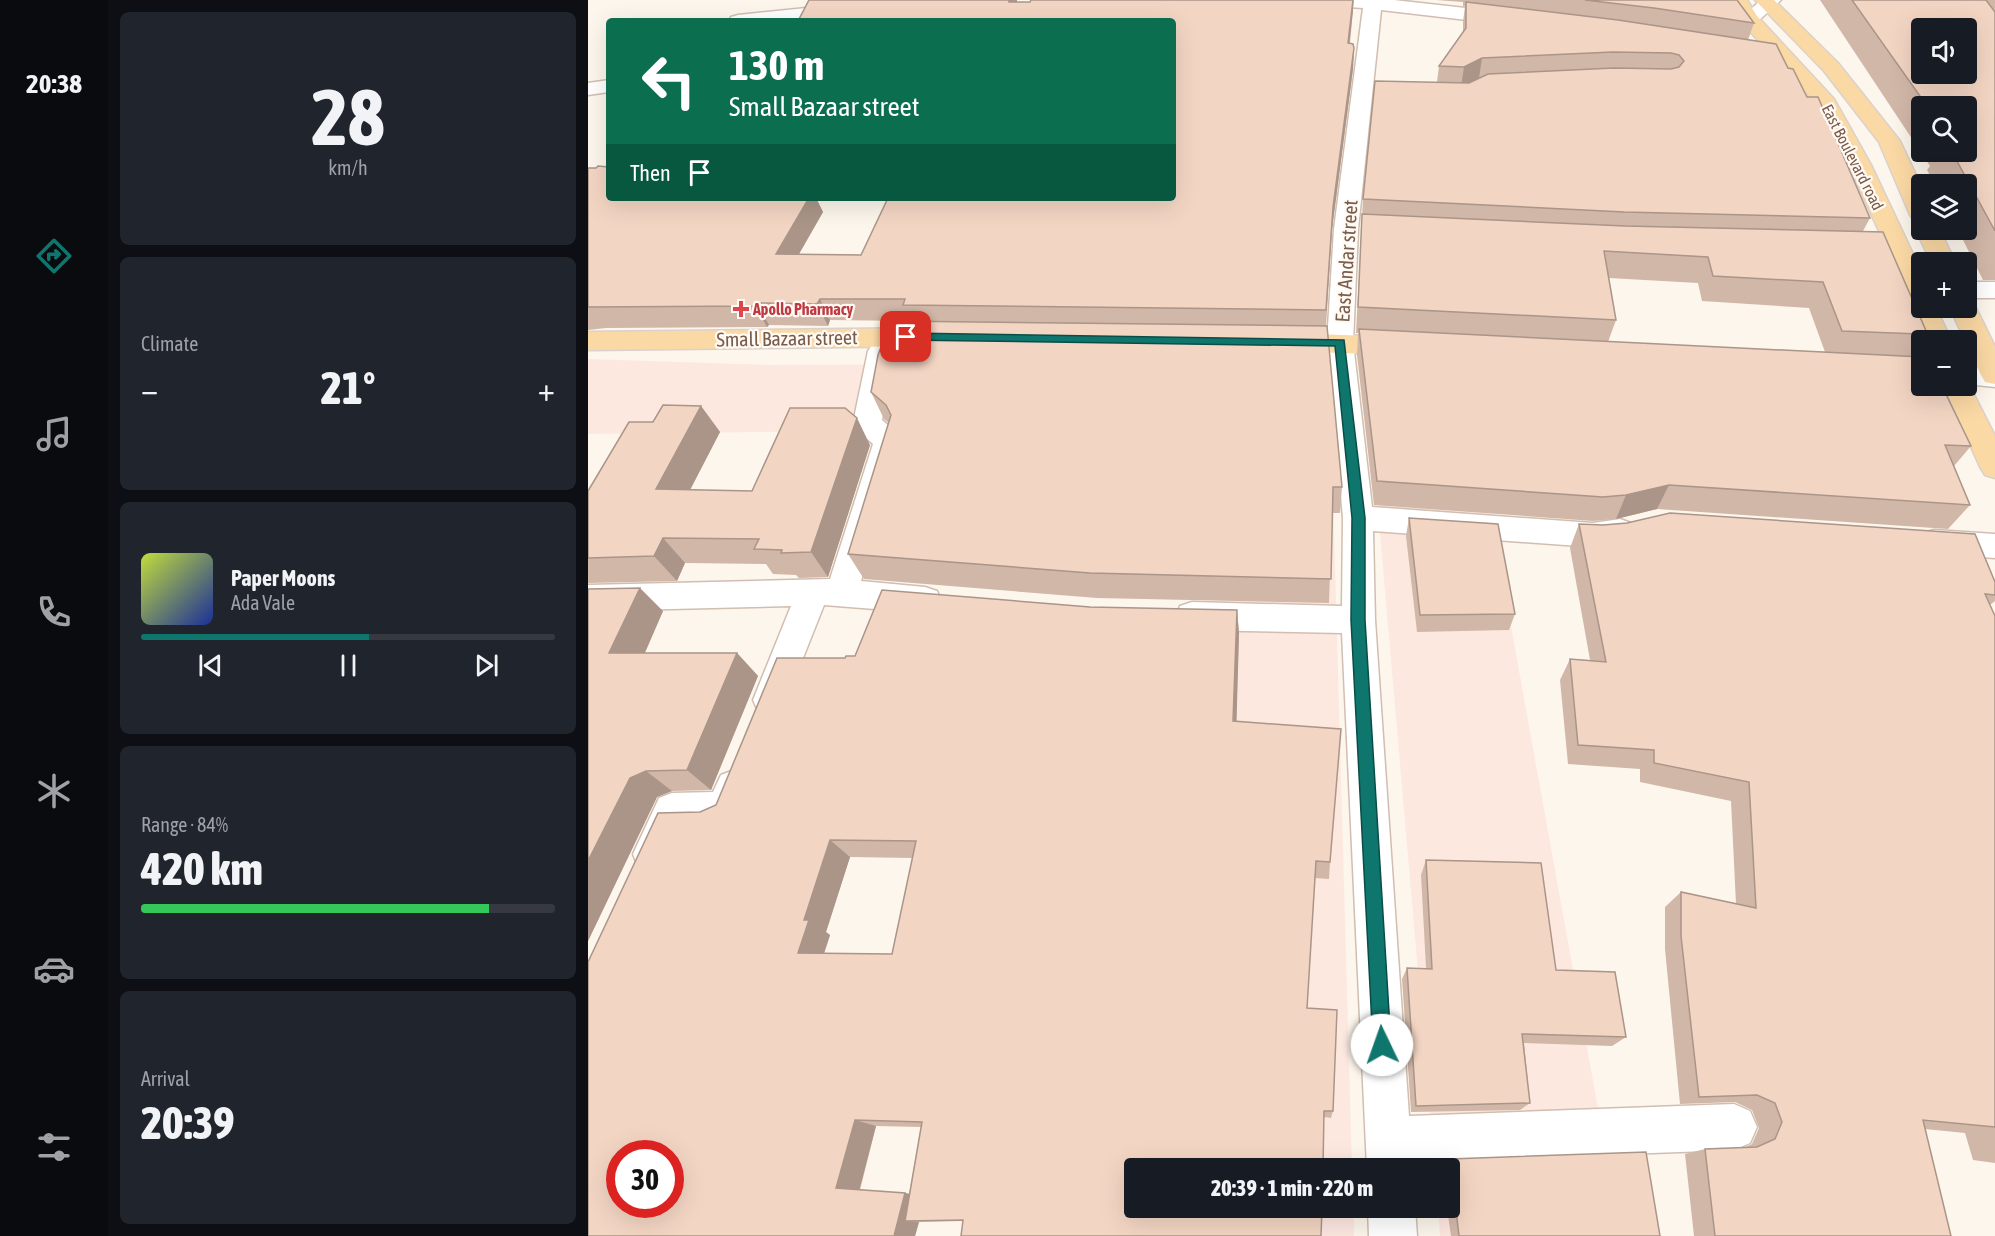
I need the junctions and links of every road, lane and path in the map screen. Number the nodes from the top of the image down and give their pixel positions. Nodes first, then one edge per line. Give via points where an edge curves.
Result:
1 (939, 0) edge
2 (1320, 0) edge
3 (1768, 1) edge
4 (1373, 2) edge
5 (1744, 9) edge
6 (767, 18) edge
7 (1533, 22) edge
8 (1751, 52) edge
9 (1785, 58) junction
10 (606, 86) edge
11 (588, 89) edge
12 (1911, 190) edge
13 (1911, 286) edge
14 (1977, 290) edge
15 (1995, 290) edge
16 (1968, 318) edge
17 (884, 337) junction
18 (954, 338) edge
19 (588, 342) edge
20 (1258, 342) edge
21 (1340, 343) junction
22 (1423, 347) edge
23 (1977, 375) edge
24 (1995, 376) edge
25 (1963, 396) edge
26 (1995, 468) edge
27 (1358, 518) junction
28 (1646, 525) edge
29 (1902, 540) edge
30 (1995, 546) edge
31 (828, 592) junction
32 (588, 598) edge
33 (954, 602) edge
34 (1168, 616) edge
35 (1358, 620) junction
36 (638, 885) edge
37 (1734, 1127) dead end
38 (1389, 1154) edge
39 (1393, 1218) edge
40 (1394, 1236) edge

1 - 6 street
2 - 4 street
3 - 5 street
3 - 12 main road via 1831,67 1889,141
4 - 7 street
4 - 21 street, East Andar street via 1374,94
5 - 9 main road, East Boulevard road
8 - 9 street
9 - 13 main road, East Boulevard road via 1824,99 1860,165 1885,249
10 - 11 street
14 - 15 street
16 - 24 main road
17 - 18 main road, Small Bazaar street
17 - 19 main road, Small Bazaar street
17 - 31 street via 867,423 888,441
20 - 21 main road
21 - 22 main road
21 - 27 street, East Andar street
23 - 24 street
25 - 26 main road
27 - 28 street via 1593,535
27 - 35 street, East Andar street
29 - 30 street
31 - 32 street
31 - 33 street
31 - 36 street via 751,745 725,810 672,811
34 - 35 street
35 - 38 street, East Andar street
37 - 38 street
39 - 40 street

